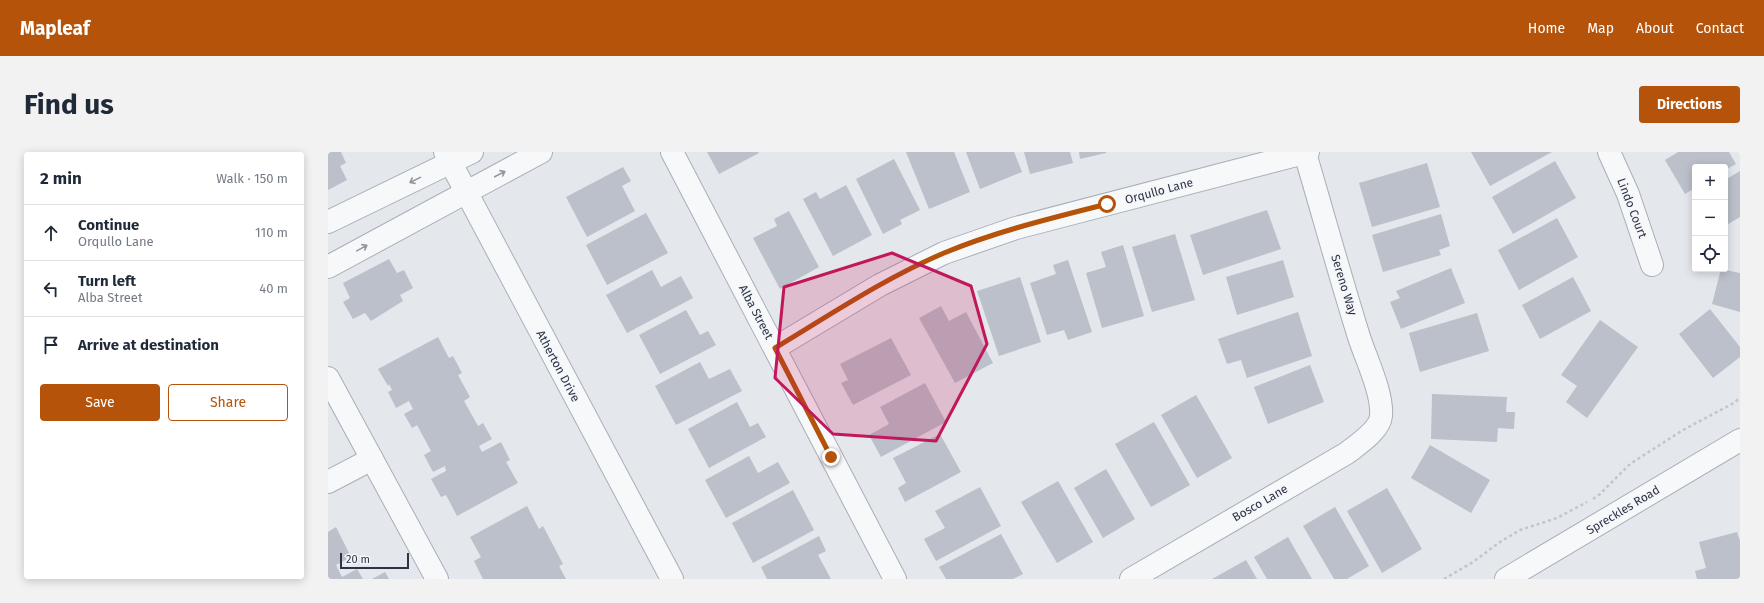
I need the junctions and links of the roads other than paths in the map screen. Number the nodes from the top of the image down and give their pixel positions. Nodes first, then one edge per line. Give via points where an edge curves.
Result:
1 (472, 152) edge
2 (541, 152) edge
3 (672, 152) edge
4 (1306, 152) edge
5 (1609, 152) edge
6 (447, 157) edge
7 (466, 192) junction
8 (328, 222) edge
9 (1652, 265) dead end
10 (328, 266) edge
11 (775, 348) junction
12 (331, 390) edge
13 (1381, 417) joint
14 (1740, 440) edge
15 (372, 459) junction
16 (328, 482) edge
17 (437, 579) edge
18 (672, 579) edge
19 (895, 579) edge
20 (1130, 579) edge
21 (1506, 579) edge

1 - 6 street
7 -> 2 street
3 - 11 street, Alba Street
4 - 11 street, Orqullo Lane via 1016,228 944,253 880,285
4 - 13 street, Sereno Way via 1371,369
5 - 9 street, Lindo Court via 1628,194
6 - 7 street, Atherton Drive
6 -> 8 street
10 -> 7 street
7 - 18 street, Atherton Drive
11 - 19 street, Alba Street
12 - 15 street
13 - 20 street, Bosco Lane via 1372,433 1347,453
14 - 21 street, Spreckles Road
15 - 16 street
15 - 17 street

